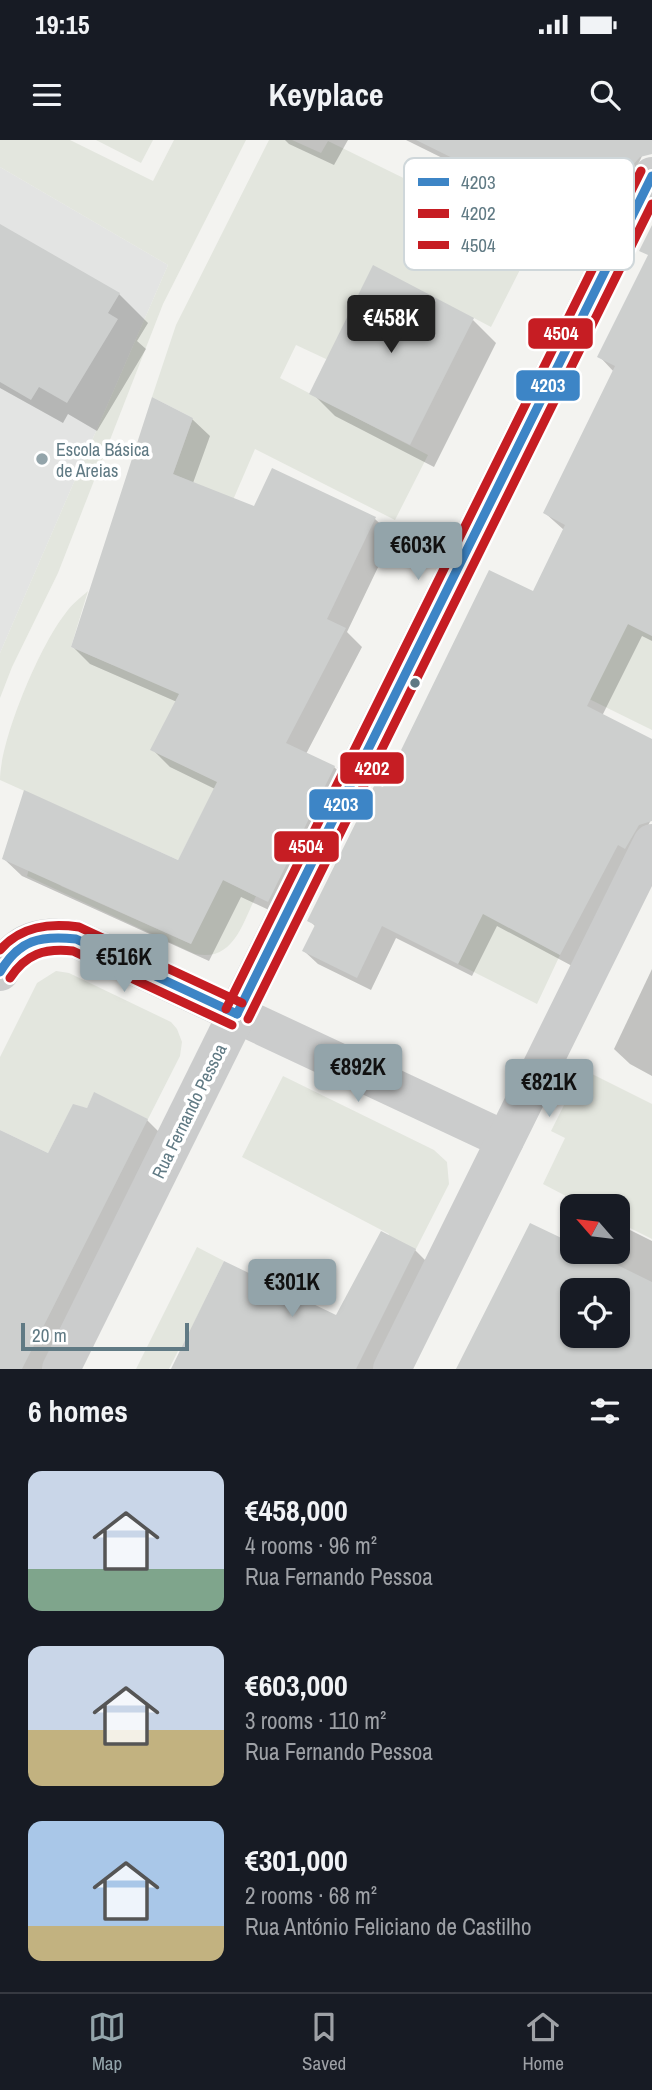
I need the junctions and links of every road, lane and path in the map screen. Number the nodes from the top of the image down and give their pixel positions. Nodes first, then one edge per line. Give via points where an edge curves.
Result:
1 (652, 176) edge
2 (634, 212) edge
3 (605, 270) edge
4 (652, 843) edge
5 (0, 972) edge
6 (237, 1014) junction
7 (505, 1140) junction
8 (61, 1369) edge
9 (392, 1369) edge

1 - 2 street, Rua Fernando Pessoa
3 - 6 street, Rua Fernando Pessoa
4 - 7 street
5 - 6 street via 30,940 52,936 76,939
6 - 7 street
6 - 8 street, Rua Fernando Pessoa
7 - 9 street

